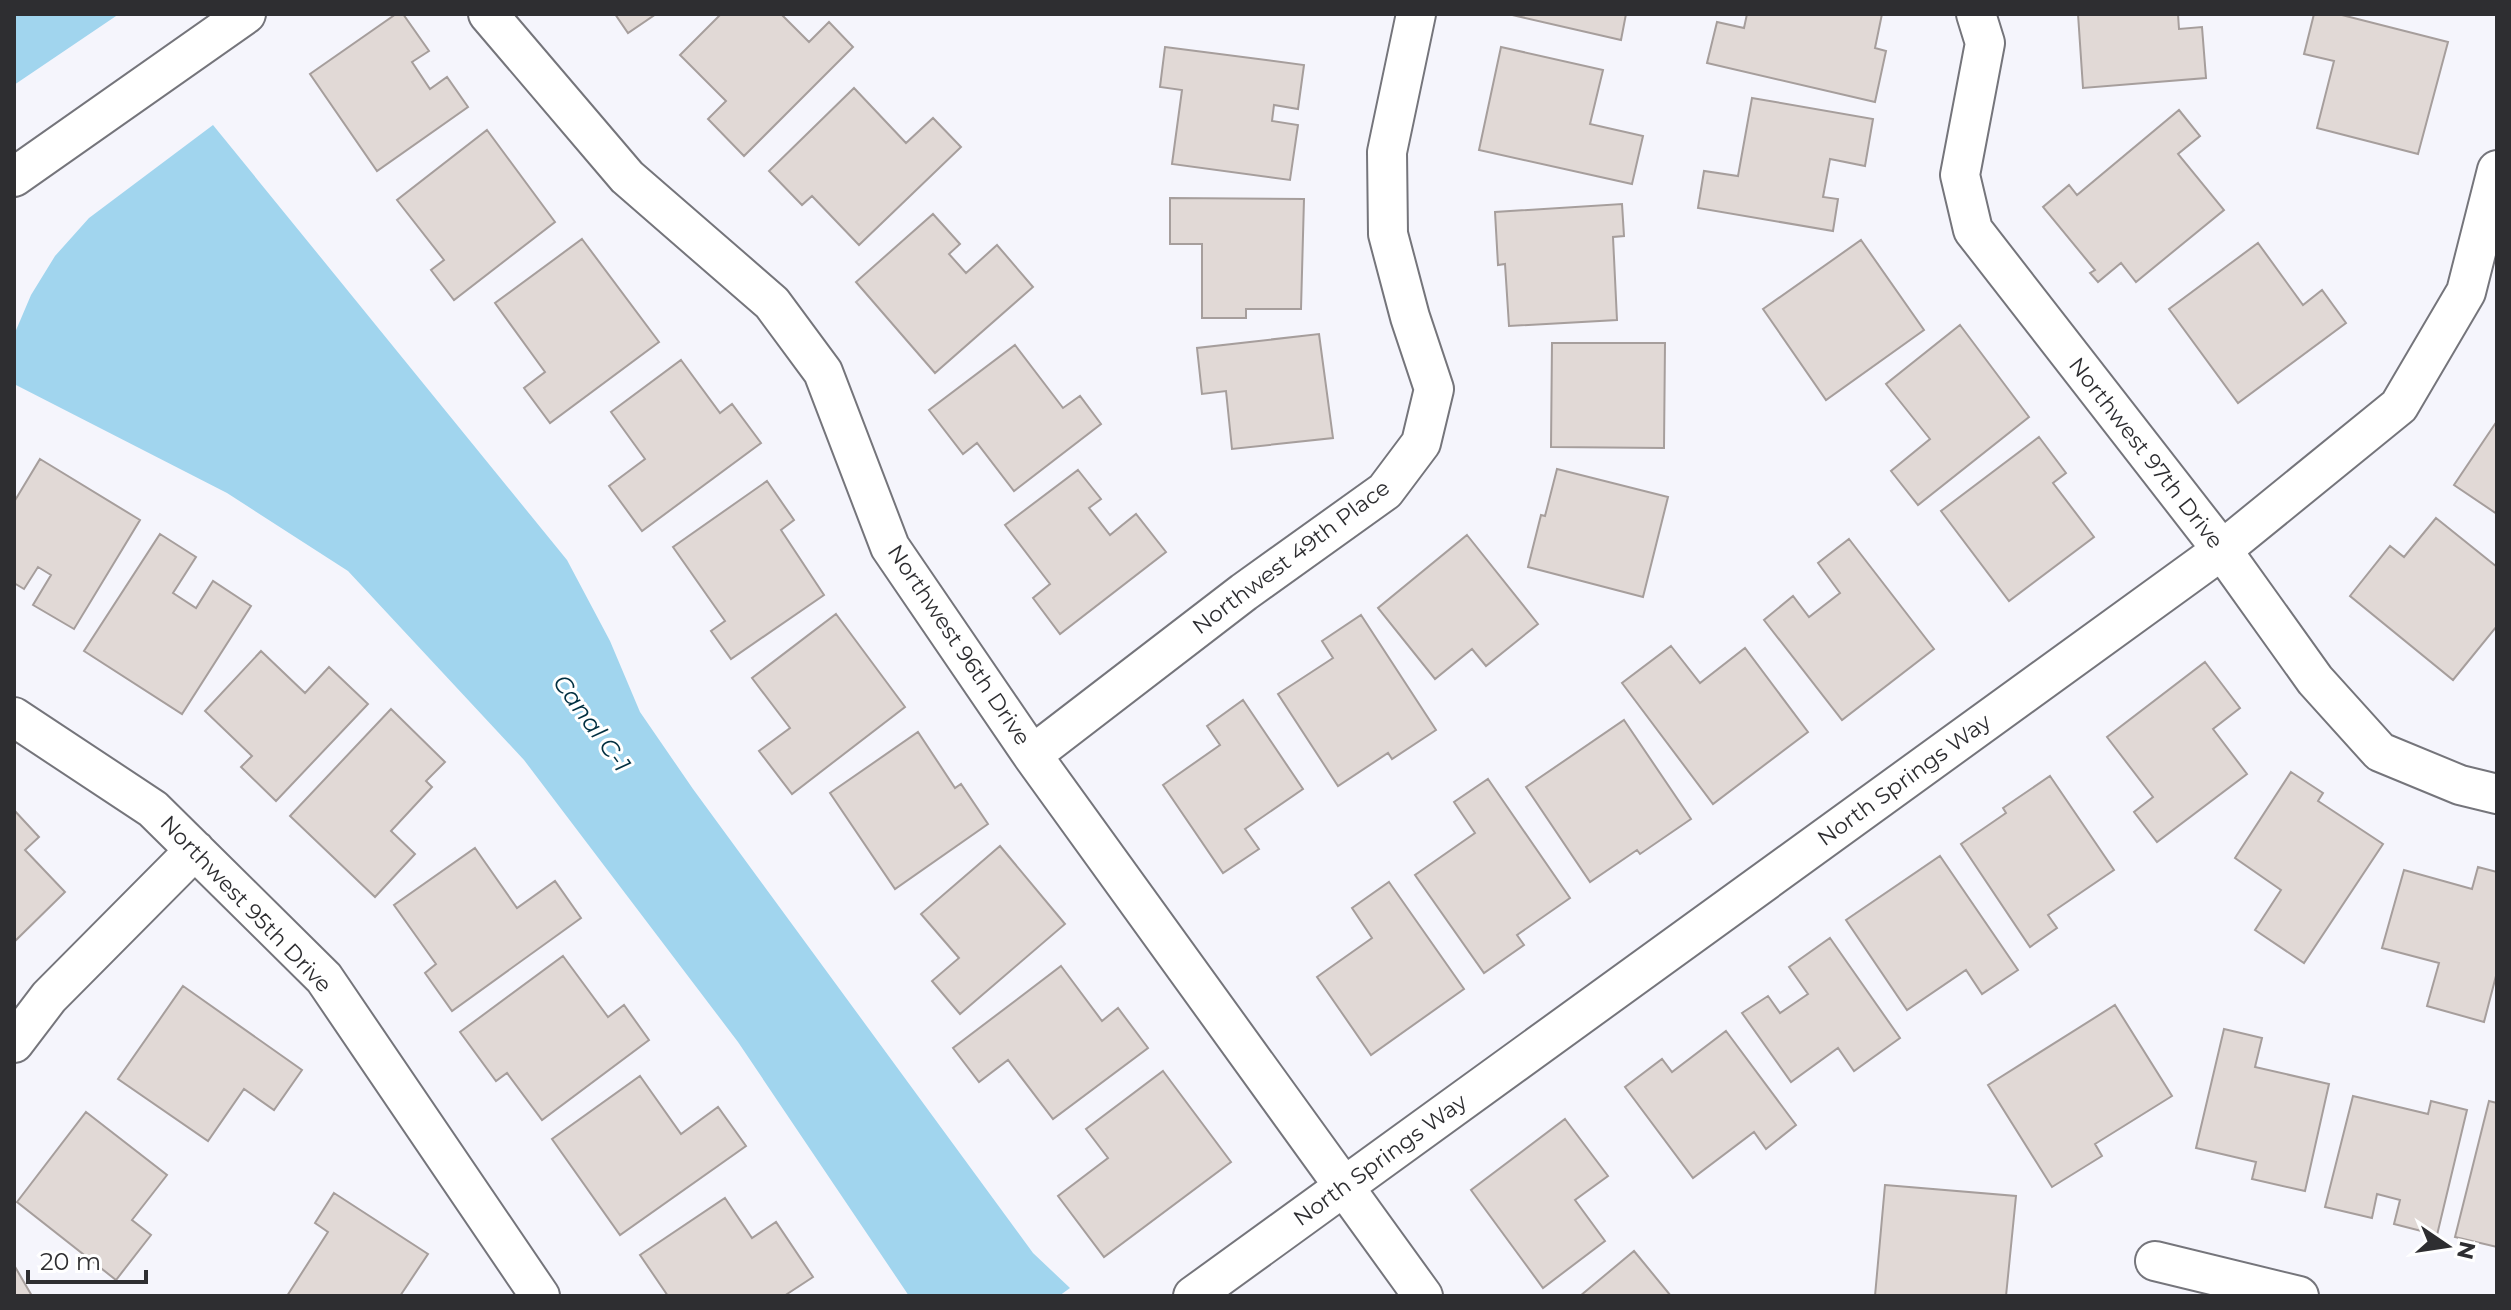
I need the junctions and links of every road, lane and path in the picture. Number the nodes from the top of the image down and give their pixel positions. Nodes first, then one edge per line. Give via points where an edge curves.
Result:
1 (246, 14) edge
2 (488, 14) edge
3 (1416, 14) edge
4 (1976, 14) edge
5 (2497, 170) edge
6 (14, 177) edge
7 (2222, 550) junction
8 (14, 717) edge
9 (1032, 755) junction
10 (2497, 794) edge
11 (195, 850) junction
12 (14, 1043) edge
13 (1342, 1187) junction
14 (2155, 1261) dead end
15 (531, 1292) edge
16 (1193, 1296) edge
17 (1423, 1296) edge
18 (2299, 1296) edge

1 - 6 street
2 - 9 street, Northwest 96th Drive via 627,177 772,303 823,372 890,547
3 - 9 street, Northwest 49th Place via 1387,152 1387,179 1388,234 1434,389 1421,443 1385,491
4 - 7 street, Northwest 97th Drive via 1985,43 1960,175 1973,230
5 - 7 street, North Springs Way via 2466,292 2399,406
7 - 10 street, Northwest 97th Drive via 2315,680 2380,752 2460,785
7 - 13 street, North Springs Way
8 - 11 street, Northwest 95th Drive via 153,809
9 - 13 street, Northwest 96th Drive
11 - 12 street via 49,997
11 - 15 street, Northwest 95th Drive via 324,978
13 - 16 street, North Springs Way
13 - 17 street, Northwest 96th Drive
14 - 18 street

